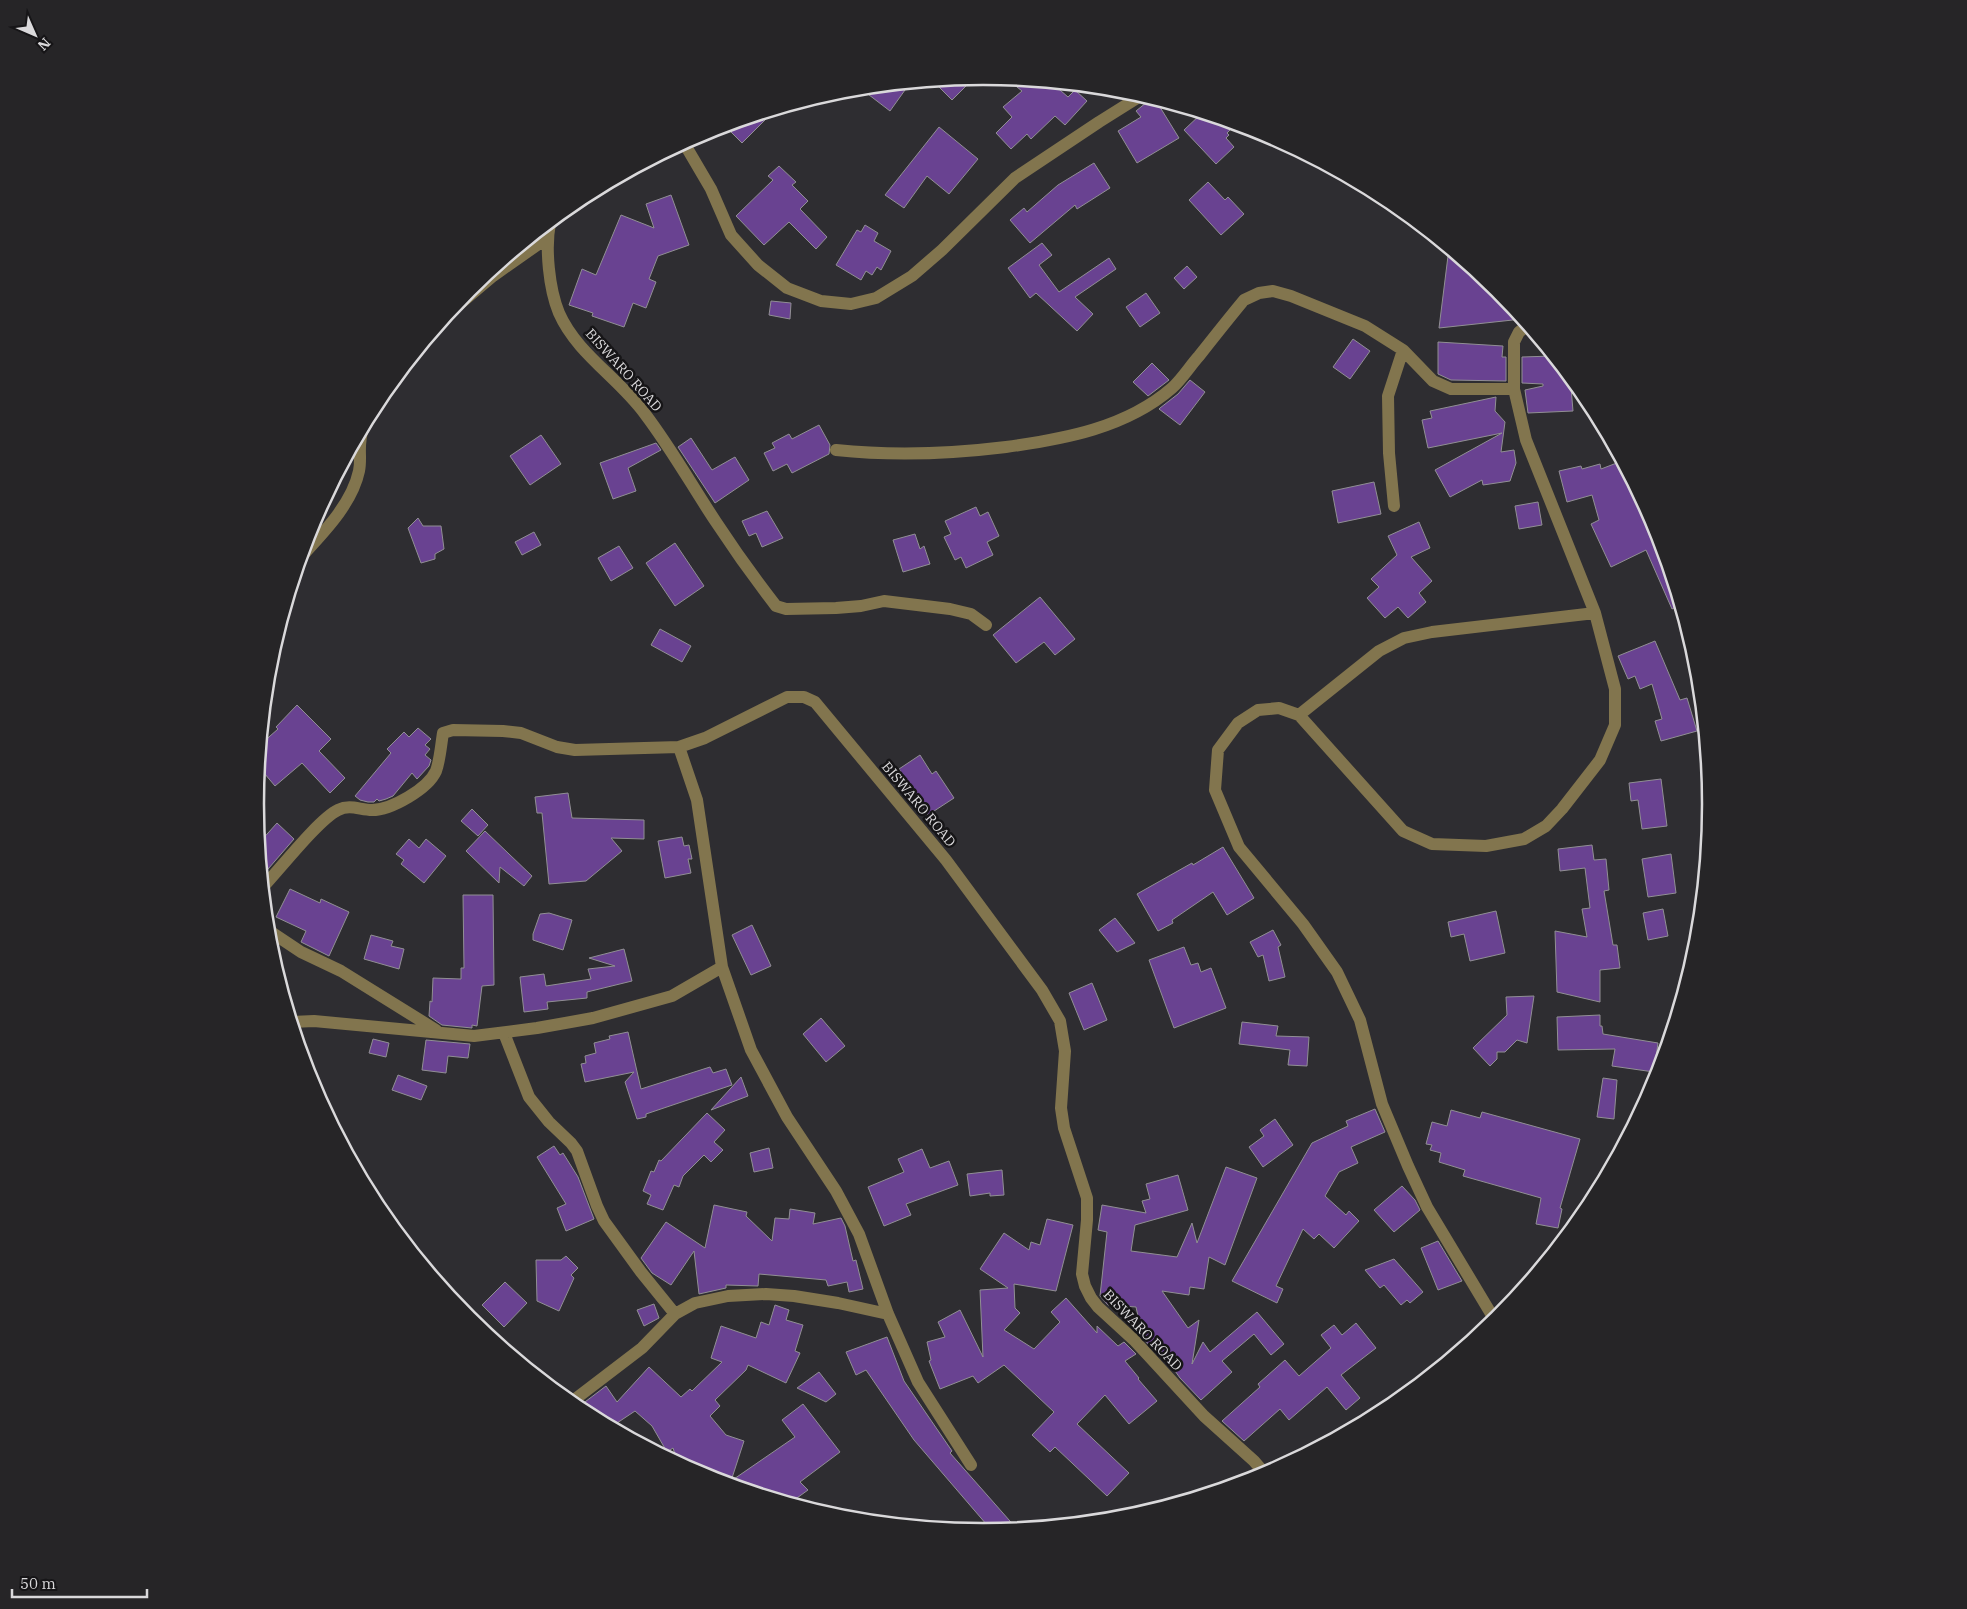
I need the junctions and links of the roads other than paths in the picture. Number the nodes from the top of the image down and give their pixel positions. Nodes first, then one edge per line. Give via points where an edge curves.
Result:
1 (1132, 101) edge
2 (688, 149) edge
3 (548, 232) edge
4 (547, 238) junction
5 (506, 267) edge
6 (1523, 329) edge
7 (1402, 350) junction
8 (1514, 389) junction
9 (359, 447) edge
10 (836, 450) dead end
11 (1394, 506) dead end
12 (315, 541) edge
13 (1595, 613) junction
14 (986, 625) dead end
15 (1299, 716) junction
16 (679, 747) junction
17 (269, 881) edge
18 (276, 936) edge
19 (722, 967) junction
20 (298, 1022) edge
21 (438, 1031) junction
22 (504, 1033) junction
23 (675, 1314) junction
24 (888, 1314) junction
25 (1491, 1314) edge
26 (577, 1398) edge
27 (971, 1465) dead end
28 (1260, 1468) edge

1 - 2 street via 1015,178 912,276 876,298 851,304 821,300 787,288 758,265 731,235 711,189
3 - 4 street, BISWARO ROAD
4 - 5 street
4 - 14 street, BISWARO ROAD via 552,292 570,332 644,412 717,524 776,606 786,609 836,608 884,602 950,609 970,614
6 - 8 street via 1514,342
7 - 8 street via 1433,381 1451,388
7 - 10 street via 1365,326 1291,296 1273,291 1258,293 1244,300 1173,387 1156,400 1108,425 1054,440 979,450 911,454
7 - 11 street via 1388,396
8 - 13 street via 1526,440
9 - 12 street via 360,470 348,500
13 - 15 street via 1404,638 1379,650
13 - 15 street via 1615,689 1615,725 1600,760 1562,809 1546,826 1524,839 1486,846 1432,844 1403,831
15 - 25 street via 1279,708 1258,710 1238,723 1218,750 1215,790 1239,847 1303,924 1337,972 1360,1020 1382,1104 1408,1166 1428,1207
16 - 17 street, BISWARO ROAD via 576,750 557,747 521,733 453,730 443,733 436,772 410,797 374,810 349,806 337,810
16 - 19 street via 697,800
16 - 28 street, BISWARO ROAD via 787,697 804,697 815,702 946,860 1042,990 1060,1021 1065,1051 1061,1108 1064,1128 1087,1198 1084,1286 1098,1307 1134,1340 1204,1416
18 - 21 street
19 - 22 street via 672,996 639,1007
19 - 24 street via 751,1050 787,1117 836,1191 859,1234
20 - 21 street
21 - 22 street via 474,1036
22 - 23 street via 529,1097 577,1151 604,1221
23 - 24 street via 695,1303 728,1296 766,1294 838,1302
23 - 26 street via 642,1348
24 - 27 street via 918,1382

